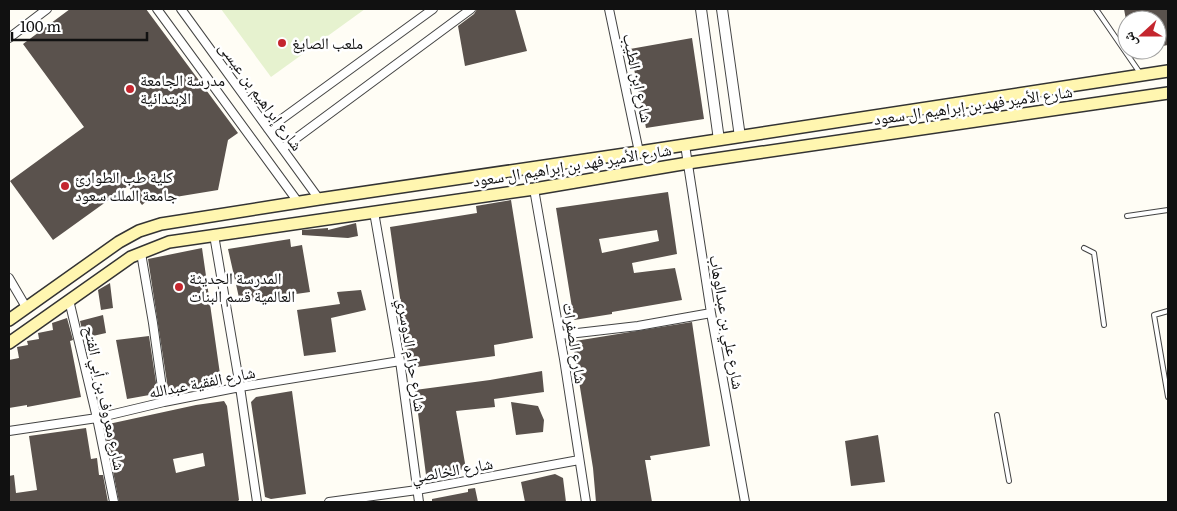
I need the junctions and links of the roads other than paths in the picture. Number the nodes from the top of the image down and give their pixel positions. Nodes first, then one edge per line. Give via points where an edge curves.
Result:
1 (47, 9) edge
2 (157, 9) edge
3 (181, 9) edge
4 (433, 9) edge
5 (471, 9) edge
6 (609, 9) edge
7 (701, 9) edge
8 (722, 9) edge
9 (1096, 9) edge
10 (461, 12) edge
11 (9, 38) edge
12 (1168, 71) edge
13 (1141, 74) junction
14 (1168, 93) edge
15 (268, 129) junction
16 (740, 137) junction
17 (719, 140) junction
18 (685, 145) junction
19 (283, 148) junction
20 (639, 152) junction
21 (688, 162) junction
22 (534, 189) junction
23 (319, 198) junction
24 (298, 202) junction
25 (1168, 210) edge
26 (374, 212) junction
27 (1127, 216) dead end
28 (214, 235) junction
29 (1084, 248) dead end
30 (140, 253) junction
31 (9, 278) edge
32 (69, 300) junction
33 (26, 307) junction
34 (1168, 311) edge
35 (711, 313) junction
36 (9, 320) edge
37 (1104, 325) dead end
38 (560, 335) junction
39 (9, 343) edge
40 (400, 361) junction
41 (240, 387) junction
42 (1168, 397) edge
43 (164, 402) junction
44 (997, 415) dead end
45 (97, 418) junction
46 (9, 431) edge
47 (579, 460) junction
48 (1009, 480) dead end
49 (417, 490) junction
50 (114, 502) edge
51 (257, 502) edge
52 (329, 502) edge
53 (419, 502) edge
54 (586, 502) edge
55 (745, 502) edge

1 - 11 street
2 - 24 street
3 - 15 street, شارع إبراهيم بن عيسى
4 - 15 street
5 - 10 street
6 - 20 street, شارع ابن الطيب
7 - 17 street
8 - 16 street
9 - 13 lane
10 - 19 street
12 - 13 main road, شارع الأمير فهد بن إبراهيم ال سعود
13 - 16 main road, شارع الأمير فهد بن إبراهيم ال سعود
14 - 21 main road, شارع الأمير فهد بن إبراهيم ال سعود
15 - 19 street, شارع إبراهيم بن عيسى
16 - 17 main road, شارع الأمير فهد بن إبراهيم ال سعود
17 - 18 main road, شارع الأمير فهد بن إبراهيم ال سعود
18 - 20 main road, شارع الأمير فهد بن إبراهيم ال سعود
18 - 21 street, شارع علي بن عبدالوهاب
19 - 23 street, شارع إبراهيم بن عيسى
20 - 23 main road, شارع الأمير فهد بن إبراهيم ال سعود
21 - 22 main road, شارع الأمير فهد بن إبراهيم ال سعود
21 - 35 street, شارع علي بن عبدالوهاب
22 - 26 main road, شارع الأمير فهد بن إبراهيم ال سعود
22 - 38 street, شارع الصفرات
23 - 24 main road, شارع الأمير فهد بن إبراهيم ال سعود
24 - 33 main road, شارع الأمير فهد بن إبراهيم ال سعود via 172,222 139,231
25 - 27 lane
26 - 28 main road, شارع الأمير فهد بن إبراهيم ال سعود
26 - 40 street, شارع حزام الدوسري
28 - 30 main road, شارع الأمير فهد بن إبراهيم ال سعود via 169,242
28 - 41 street
29 - 37 lane via 1094,253
30 - 32 main road, شارع الأمير فهد بن إبراهيم ال سعود
30 - 43 street
31 - 33 street
32 - 39 main road, شارع الأمير فهد بن إبراهيم ال سعود
32 - 45 street, شارع معروف بن أبي الفتح
33 - 36 main road, شارع الأمير فهد بن إبراهيم ال سعود
34 - 42 lane via 1154,315
35 - 38 street
35 - 55 street, شارع علي بن عبدالوهاب
38 - 47 street, شارع الصفرات
40 - 41 street, شارع الفقية عبدالله
40 - 49 street, شارع حزام الدوسري
41 - 43 street, شارع الفقية عبدالله
41 - 51 street
43 - 45 street, شارع الفقية عبدالله
44 - 48 lane
45 - 46 street, شارع الفقية عبدالله
45 - 50 street, شارع معروف بن أبي الفتح
47 - 49 street, شارع الخالصي
47 - 54 street, شارع الصفرات
49 - 52 street, شارع الخالصي
49 - 53 street, شارع حزام الدوسري

